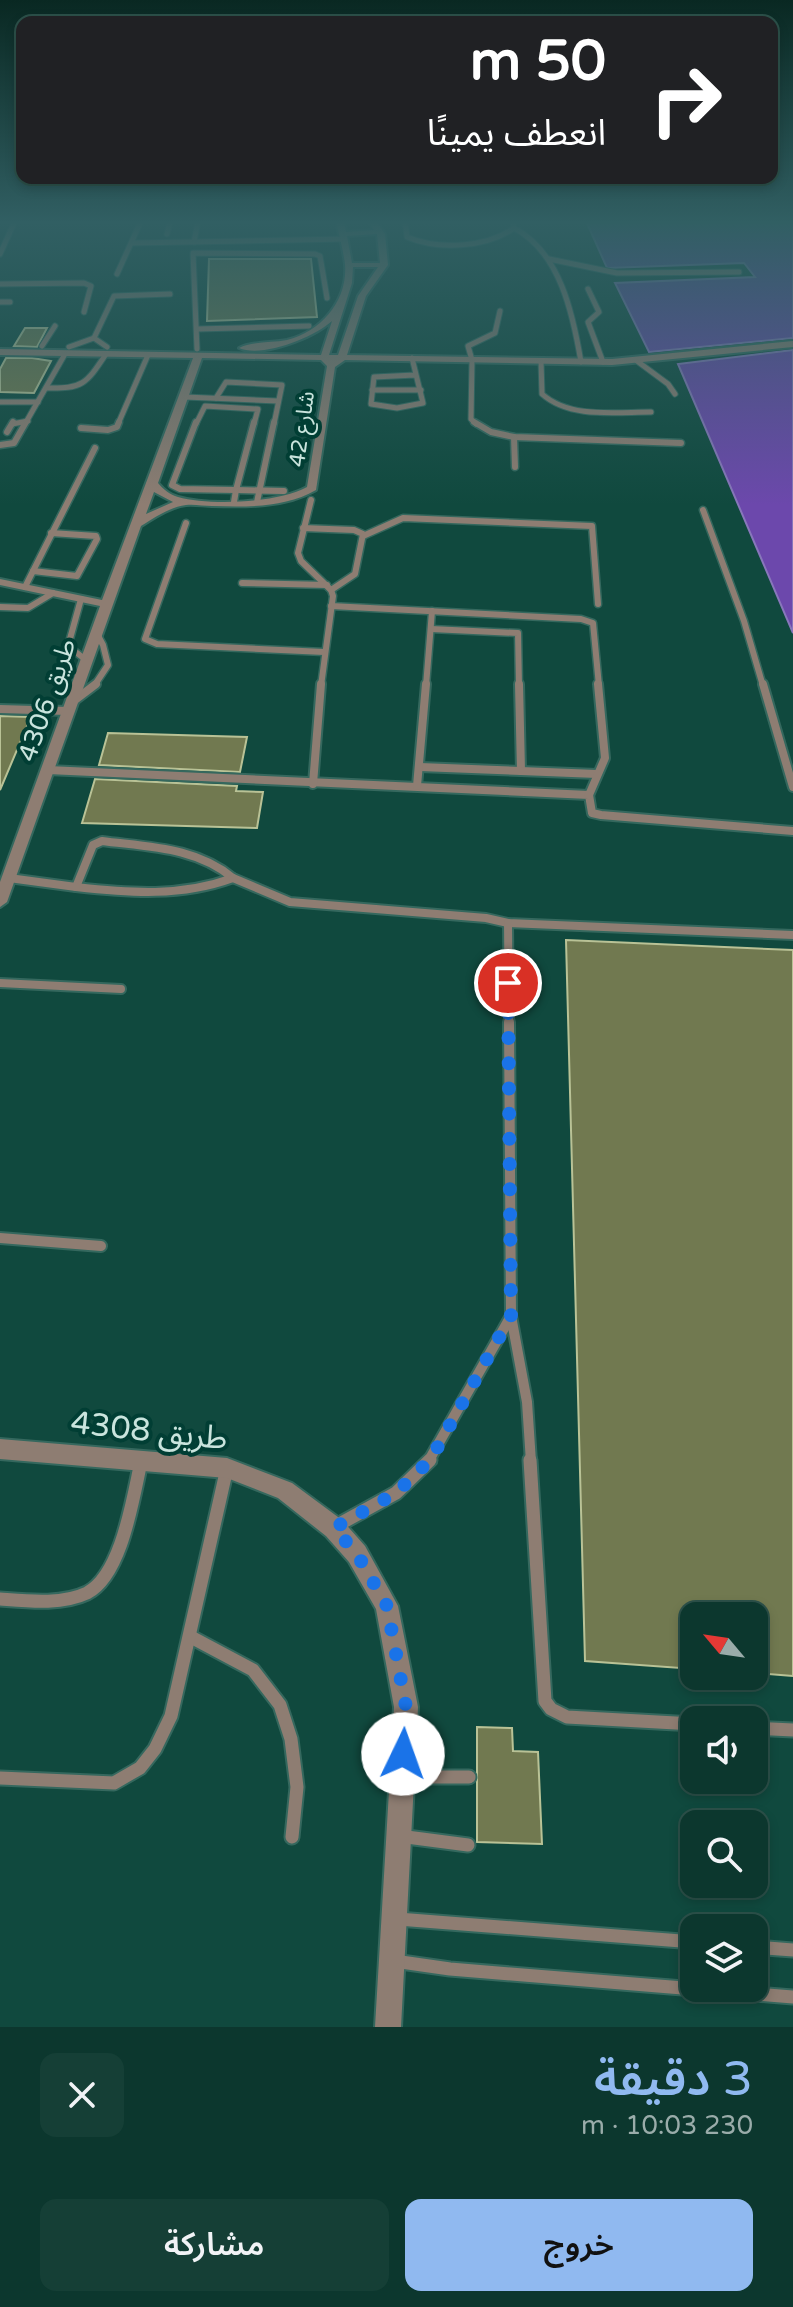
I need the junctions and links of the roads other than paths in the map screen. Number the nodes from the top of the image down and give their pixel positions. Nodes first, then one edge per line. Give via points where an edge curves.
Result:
1 (105, 316) edge
2 (196, 316) edge
3 (331, 316) edge
4 (337, 316) edge
5 (355, 316) edge
6 (499, 316) edge
7 (569, 316) edge
8 (595, 316) edge
9 (55, 326) dead end
10 (309, 326) dead end
11 (197, 329) junction
12 (94, 338) junction
13 (793, 344) edge
14 (0, 345) edge
15 (42, 346) junction
16 (231, 349) junction
17 (67, 350) junction
18 (106, 351) junction
19 (0, 352) edge
20 (198, 352) junction
21 (148, 355) junction
22 (342, 355) junction
23 (327, 358) junction
24 (412, 358) junction
25 (472, 360) junction
26 (541, 361) junction
27 (637, 361) junction
28 (581, 362) junction
29 (603, 362) junction
30 (415, 375) junction
31 (46, 388) junction
32 (372, 390) junction
33 (421, 390) junction
34 (675, 394) dead end
35 (185, 397) junction
36 (216, 398) junction
37 (278, 401) junction
38 (0, 402) edge
39 (38, 402) junction
40 (651, 412) dead end
41 (28, 421) junction
42 (81, 428) dead end
43 (7, 432) dead end
44 (514, 437) junction
45 (681, 443) dead end
46 (0, 445) edge
47 (95, 448) dead end
48 (515, 467) dead end
49 (153, 481) junction
50 (173, 481) junction
51 (284, 491) dead end
52 (236, 496) junction
53 (258, 496) junction
54 (308, 498) junction
55 (185, 501) junction
56 (703, 510) dead end
57 (186, 523) dead end
58 (136, 525) junction
59 (303, 528) junction
60 (51, 533) junction
61 (363, 536) junction
62 (33, 571) junction
63 (0, 582) edge
64 (242, 583) dead end
65 (25, 587) junction
66 (329, 588) junction
67 (53, 593) junction
68 (81, 599) junction
69 (106, 604) junction
70 (598, 604) dead end
71 (331, 606) junction
72 (0, 607) edge
73 (432, 611) junction
74 (431, 629) junction
75 (96, 632) junction
76 (324, 652) junction
77 (86, 660) junction
78 (70, 707) junction
79 (0, 709) edge
80 (420, 767) junction
81 (48, 770) junction
82 (521, 771) junction
83 (597, 774) junction
84 (313, 784) junction
85 (417, 786) junction
86 (793, 787) edge
87 (589, 795) junction
88 (793, 831) edge
89 (7, 872) edge
90 (233, 878) junction
91 (76, 887) junction
92 (0, 902) edge
93 (508, 923) junction
94 (793, 935) edge
95 (0, 983) edge
96 (121, 989) dead end
97 (0, 1238) edge
98 (101, 1246) dead end
99 (511, 1316) junction
100 (0, 1449) edge
101 (142, 1461) junction
102 (227, 1468) junction
103 (334, 1528) junction
104 (0, 1599) edge
105 (191, 1637) junction
106 (680, 1723) edge
107 (768, 1729) edge
108 (793, 1730) edge
109 (402, 1777) junction
110 (469, 1777) dead end
111 (0, 1778) edge
112 (399, 1836) junction
113 (292, 1837) dead end
114 (468, 1845) dead end
115 (395, 1918) junction
116 (680, 1941) edge
117 (768, 1948) edge
118 (793, 1950) edge
119 (391, 1961) junction
120 (793, 1997) edge
121 (388, 2027) edge

1 - 12 lane
2 - 11 lane
3 - 16 street via 303,339
4 - 23 street
5 - 22 street
6 - 25 lane via 495,333 468,346
7 - 28 lane
8 - 29 lane via 588,322
9 - 15 lane
10 - 11 lane
11 - 20 lane
12 - 17 lane
12 - 18 lane
13 - 27 street
14 - 15 street, شارع 42
15 - 17 street, شارع 42
16 - 20 street, شارع 42
16 - 23 street, شارع 42
17 - 18 street, شارع 42
17 - 19 street, شارع 42
17 - 31 lane
18 - 20 street, شارع 42
18 - 21 street, شارع 42
18 - 31 lane via 86,385
20 - 21 street, شارع 42
20 - 23 street, شارع 42
20 - 35 street, طريق 4306
21 - 42 lane via 117,427
22 - 23 street, شارع 42
22 - 24 street
23 - 54 street, شارع 42 via 314,485
24 - 25 street
24 - 30 lane
25 - 26 street
25 - 44 lane via 471,419 489,432
26 - 28 street
26 - 40 lane via 542,394 553,403 583,410
27 - 29 street
27 - 34 lane
28 - 29 street
30 - 32 lane via 379,375
30 - 33 lane
31 - 39 lane
32 - 33 lane
32 - 33 lane via 370,402 380,407 421,405
35 - 36 lane
35 - 49 street, طريق 4306
36 - 37 lane
36 - 37 lane via 226,382 278,383
37 - 53 lane
38 - 39 lane
39 - 41 lane
41 - 43 lane via 13,422
41 - 46 lane via 14,443
44 - 45 lane
44 - 48 lane
47 - 60 lane
49 - 50 lane
49 - 55 street via 165,496
49 - 58 street, طريق 4306
50 - 52 lane via 180,489
50 - 52 lane via 201,409 255,408
51 - 53 lane
52 - 53 street
52 - 55 street
53 - 54 street via 282,501
54 - 59 lane
55 - 58 street
56 - 86 lane via 744,621
57 - 76 lane via 145,639 157,644
58 - 69 street, طريق 4306
59 - 61 lane via 354,530
59 - 66 lane via 301,561
60 - 62 lane
60 - 62 lane via 97,539 77,576
61 - 66 lane via 355,574
61 - 70 lane via 403,518 592,526
62 - 65 lane
63 - 65 street
64 - 66 lane
65 - 67 street
66 - 71 lane
67 - 68 street
67 - 72 lane via 30,610
68 - 69 street
68 - 77 lane via 68,646
69 - 75 street, طريق 4306
71 - 73 lane
71 - 76 lane
73 - 74 lane
73 - 83 lane via 593,623 605,758
74 - 80 lane
74 - 82 lane via 518,633
75 - 77 street, طريق 4306
75 - 78 lane via 109,652 108,664 96,684
76 - 84 lane
77 - 78 street, طريق 4306
78 - 79 lane
78 - 81 street, طريق 4306
80 - 82 lane
80 - 85 lane
81 - 84 lane
81 - 89 street, طريق 4306
82 - 83 lane
83 - 87 lane
84 - 85 lane
85 - 87 lane
87 - 88 lane via 589,808 601,815
89 - 91 lane
89 - 92 street, طريق 4306
90 - 91 lane via 185,891
90 - 91 lane via 185,852 102,841 93,845
90 - 93 lane via 303,904
93 - 94 lane
93 - 99 lane
95 - 96 lane
97 - 98 lane
99 - 103 lane via 431,1459 396,1493
99 - 106 lane via 527,1402 545,1701 567,1717
100 - 101 street, طريق 4308
101 - 102 street, طريق 4308
101 - 104 lane via 119,1545 91,1591 37,1603
102 - 103 street, طريق 4308 via 285,1490
102 - 105 lane
103 - 109 street, طريق 4308 via 357,1554 387,1606 406,1707
105 - 111 lane via 171,1716 140,1768 114,1783
105 - 113 lane via 253,1670 280,1705 297,1787
107 - 108 lane
109 - 110 lane
109 - 112 street, طريق 4308
112 - 114 lane
112 - 115 street, طريق 4308
115 - 116 lane
115 - 119 street, طريق 4308
117 - 118 lane
119 - 120 lane
119 - 121 street, طريق 4308

